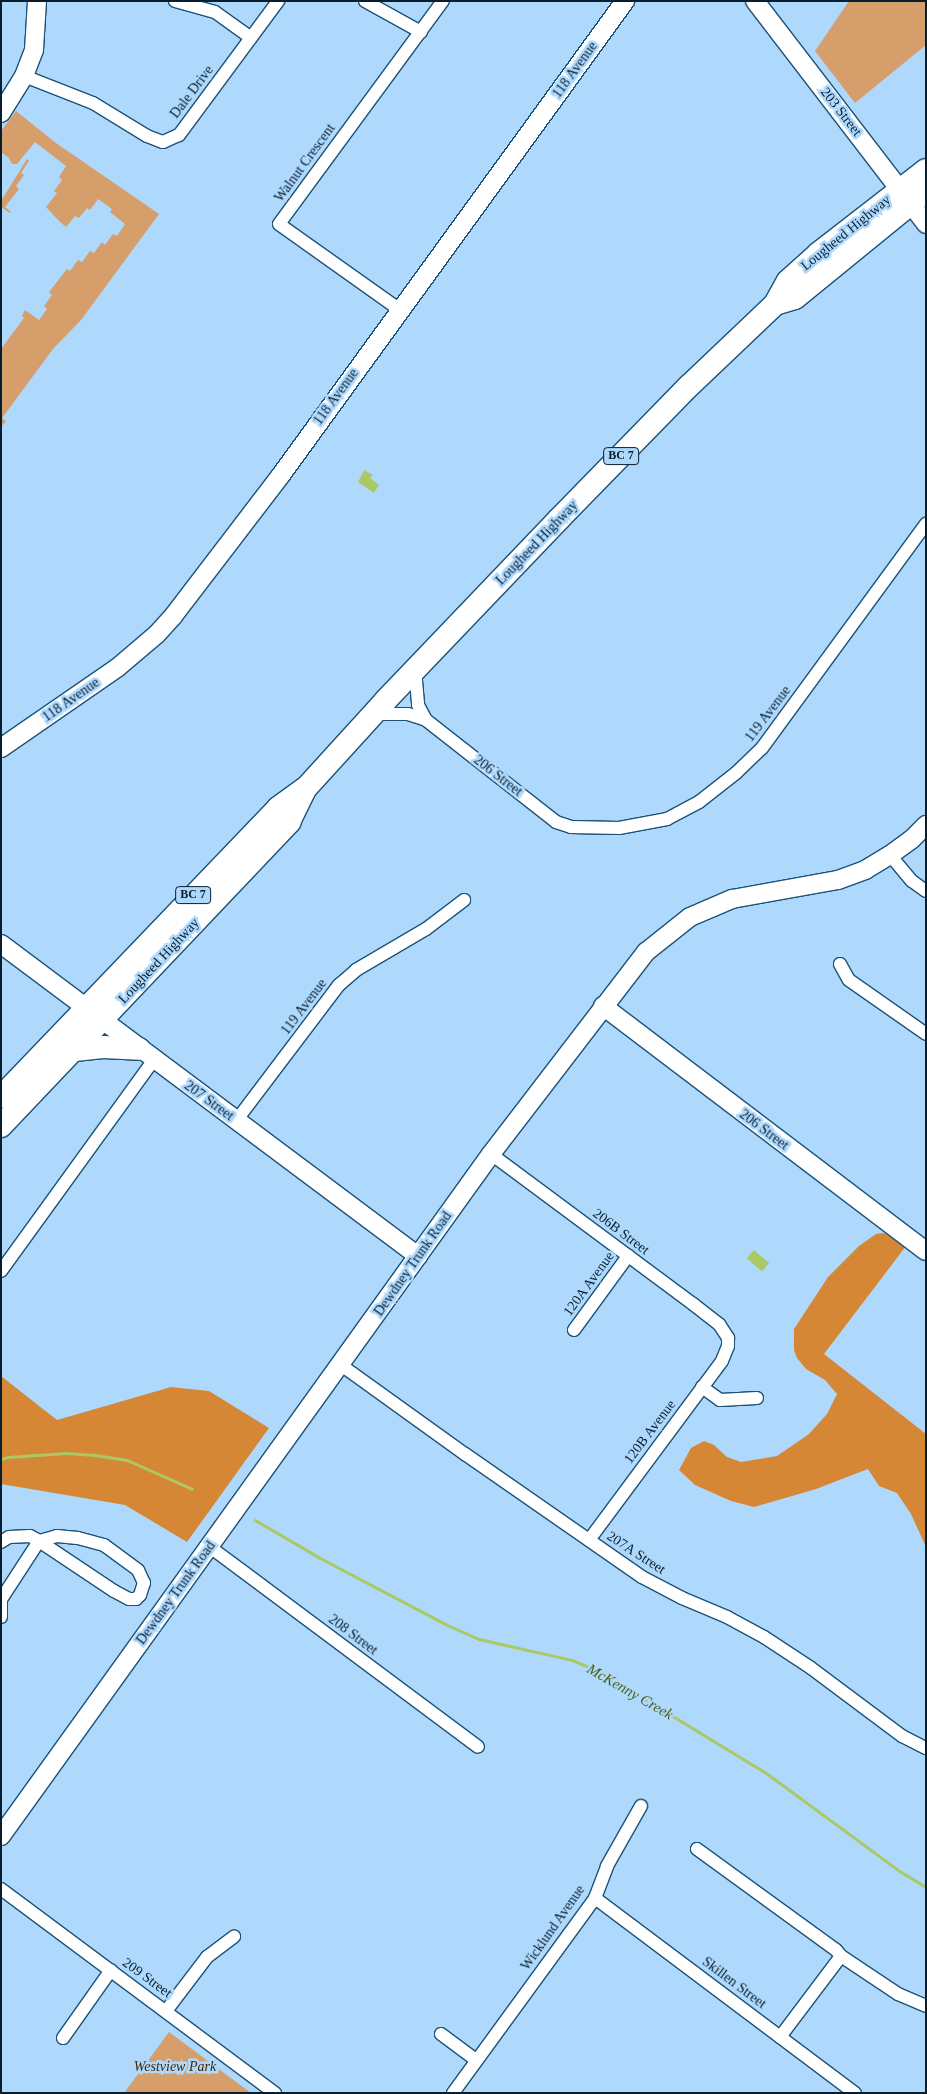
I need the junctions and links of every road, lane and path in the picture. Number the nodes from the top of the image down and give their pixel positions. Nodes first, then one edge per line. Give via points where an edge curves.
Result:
1 (37, 1) edge
2 (175, 1) edge
3 (278, 1) edge
4 (364, 1) edge
5 (443, 1) edge
6 (625, 1) edge
7 (755, 1) edge
8 (420, 32) junction
9 (251, 38) junction
10 (24, 76) junction
11 (1, 113) edge
12 (926, 170) edge
13 (911, 195) edge
14 (926, 224) edge
15 (400, 310) junction
16 (926, 524) edge
17 (415, 669) junction
18 (373, 714) junction
19 (426, 720) junction
20 (1, 748) edge
21 (926, 825) edge
22 (571, 827) joint
23 (890, 856) junction
24 (926, 891) edge
25 (464, 900) dead end
26 (1, 944) edge
27 (840, 964) dead end
28 (603, 1006) junction
29 (94, 1015) junction
30 (926, 1034) edge
31 (75, 1050) junction
32 (147, 1055) junction
33 (1, 1098) edge
34 (236, 1121) junction
35 (1, 1126) edge
36 (491, 1154) junction
37 (926, 1251) edge
38 (418, 1256) junction
39 (628, 1256) junction
40 (1, 1272) edge
41 (574, 1330) dead end
42 (728, 1338) joint
43 (341, 1364) junction
44 (702, 1387) junction
45 (757, 1398) dead end
46 (589, 1540) junction
47 (39, 1541) junction
48 (1, 1542) edge
49 (210, 1547) junction
50 (2, 1597) edge
51 (1, 1617) edge
52 (478, 1747) dead end
53 (926, 1748) edge
54 (641, 1806) dead end
55 (7, 1817) edge
56 (1, 1836) edge
57 (697, 1849) dead end
58 (1, 1888) edge
59 (595, 1898) junction
60 (234, 1937) dead end
61 (841, 1956) junction
62 (111, 1970) junction
63 (926, 2006) edge
64 (166, 2011) junction
65 (441, 2034) dead end
66 (780, 2037) junction
67 (63, 2038) dead end
68 (476, 2060) junction
69 (275, 2093) edge
70 (453, 2093) edge
71 (855, 2093) edge

1 - 10 street via 34,50
2 - 9 street via 215,12
3 - 9 street, Dale Drive
4 - 8 street
5 - 8 street, Walnut Crescent
6 - 15 street, 118 Avenue
7 - 13 street, 203 Street
8 - 15 street, Walnut Crescent via 279,224
9 - 10 street, Dale Drive via 179,136 163,142 147,136 93,103
10 - 11 street
12 - 13 highway, Lougheed Highway / BC 7
13 - 14 street, 203 Street
13 - 17 highway, Lougheed Highway / BC 7 via 795,298 775,304 689,386
15 - 20 street, 118 Avenue via 217,561 157,634 117,668
16 - 22 street, 119 Avenue via 780,726 736,773 699,802 667,818 619,828
17 - 18 highway, Lougheed Highway / BC 7
17 - 19 street via 418,705
18 - 19 street, 206 Street via 408,714
18 - 29 highway, Lougheed Highway / BC 7 via 306,788 278,808
19 - 22 street, 206 Street via 556,822
21 - 23 street, Dewdney Trunk Road
23 - 24 street via 912,881
23 - 28 street, Dewdney Trunk Road via 838,880 732,899 690,917 646,952
25 - 34 street, 119 Avenue via 426,929 356,970 339,985
26 - 29 street, 207 Street
27 - 30 street via 849,980
28 - 36 street, Dewdney Trunk Road
28 - 37 street, 206 Street
29 - 31 highway, Lougheed Highway / BC 7
29 - 32 street, 207 Street
29 - 33 highway, Lougheed Highway / BC 7
31 - 32 highway via 104,1047
31 - 35 highway, Lougheed Highway / BC 7
32 - 34 street, 207 Street
32 - 40 street
34 - 38 street, 207 Street
36 - 38 street, Dewdney Trunk Road
36 - 39 street, 206B Street
38 - 43 street, Dewdney Trunk Road
39 - 41 street, 120A Avenue
39 - 42 street, 206B Street via 719,1324
42 - 44 street, 120B Avenue via 726,1353
43 - 46 street, 207A Street
43 - 49 street, Dewdney Trunk Road
44 - 45 street via 720,1400
44 - 46 street, 120B Avenue
46 - 53 street, 207A Street via 654,1583 764,1637 902,1736
47 - 47 street via 129,1599 136,1598 144,1589 138,1570 104,1545 57,1536
47 - 48 street via 30,1536 19,1536
47 - 50 street
49 - 52 street, 208 Street
49 - 55 street, Dewdney Trunk Road
50 - 51 street
54 - 59 street, Wicklund Avenue via 607,1866
55 - 56 street, Dewdney Trunk Road
57 - 61 street
58 - 62 street, 209 Street
59 - 66 street, Skillen Street
59 - 68 street, Wicklund Avenue
60 - 64 street via 207,1957
61 - 63 street via 898,1994
61 - 66 street
62 - 64 street, 209 Street
62 - 67 street
64 - 69 street, 209 Street
65 - 68 street
66 - 71 street, Skillen Street
68 - 70 street, Wicklund Avenue

